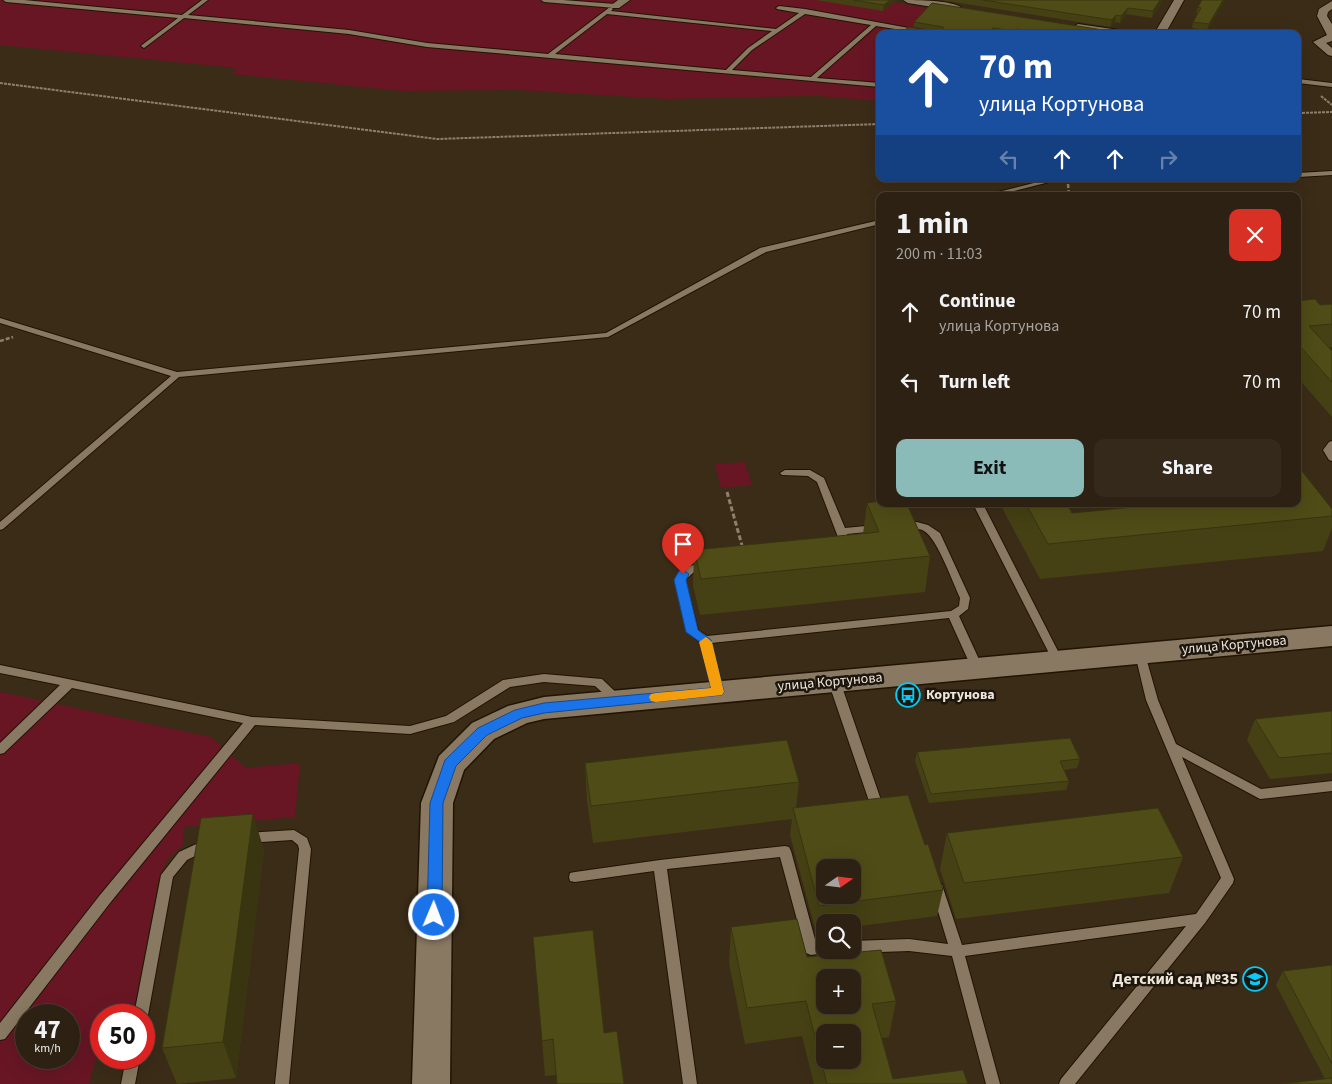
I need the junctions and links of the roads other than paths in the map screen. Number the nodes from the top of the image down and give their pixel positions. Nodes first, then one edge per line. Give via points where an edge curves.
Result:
1 (6, 0) edge
2 (205, 0) edge
3 (544, 0) edge
4 (625, 0) edge
5 (908, 0) edge
6 (1179, 0) edge
7 (1332, 4) edge
8 (779, 8) dead end
9 (610, 9) junction
10 (966, 9) edge
11 (805, 11) junction
12 (182, 16) junction
13 (876, 23) junction
14 (1071, 26) edge
15 (774, 30) junction
16 (915, 30) edge
17 (1094, 30) edge
18 (1162, 30) edge
19 (1332, 36) edge
20 (144, 46) dead end
21 (1332, 53) edge
22 (549, 56) junction
23 (727, 72) junction
24 (812, 79) junction
25 (1301, 81) edge
26 (876, 85) edge
27 (1332, 85) edge
28 (1332, 173) edge
29 (1301, 174) edge
30 (1045, 182) edge
31 (1003, 192) edge
32 (876, 223) edge
33 (0, 320) edge
34 (177, 375) junction
35 (1332, 444) edge
36 (1332, 458) edge
37 (785, 473) dead end
38 (980, 507) edge
39 (0, 528) edge
40 (841, 532) junction
41 (835, 554) edge
42 (714, 566) edge
43 (953, 614) junction
44 (1332, 636) edge
45 (705, 640) junction
46 (1140, 654) junction
47 (1058, 661) junction
48 (977, 668) junction
49 (0, 669) edge
50 (834, 681) junction
51 (70, 684) junction
52 (718, 692) junction
53 (618, 701) junction
54 (252, 721) junction
55 (1173, 747) junction
56 (0, 750) edge
57 (1332, 786) edge
58 (896, 812) edge
59 (235, 839) edge
60 (216, 841) edge
61 (660, 865) junction
62 (575, 877) dead end
63 (934, 879) edge
64 (1200, 919) junction
65 (861, 947) edge
66 (816, 949) edge
67 (957, 950) junction
68 (143, 1004) edge
69 (0, 1034) edge
70 (131, 1069) edge
71 (128, 1084) edge
72 (282, 1084) edge
73 (431, 1084) edge
74 (690, 1084) edge
75 (993, 1084) edge
76 (1066, 1084) edge

1 - 12 lane
2 - 12 lane
3 - 9 lane
4 - 9 street
5 - 10 street
6 - 18 street
7 - 19 street via 1323,10 1322,16
8 - 11 lane
9 - 15 lane
9 - 22 lane
11 - 13 lane
11 - 15 lane
12 - 20 lane
12 - 22 lane
13 - 16 lane
13 - 24 lane
14 - 17 street
15 - 23 lane via 750,48
19 - 21 street via 1318,42
22 - 23 lane
23 - 24 lane
24 - 26 lane
25 - 27 lane
28 - 29 lane
30 - 31 lane
32 - 34 lane via 763,250 608,335
33 - 34 lane
34 - 39 lane
35 - 36 lane via 1328,450
37 - 40 lane via 810,473 821,480
38 - 47 lane
40 - 41 lane via 845,549
40 - 43 lane via 891,527 929,528 936,535 965,598 962,610
42 - 45 lane via 689,570 680,580 692,632
43 - 45 lane
43 - 48 lane
44 - 46 main road, улица Кортунова
45 - 52 lane
46 - 47 main road, улица Кортунова
46 - 55 lane via 1152,700
47 - 48 main road, улица Кортунова
48 - 50 main road, улица Кортунова
49 - 51 lane
50 - 52 main road, улица Кортунова
50 - 58 lane via 877,807
51 - 54 lane
51 - 56 lane
52 - 53 main road, улица Кортунова
53 - 54 lane via 598,682 544,678 507,683 450,719 410,730
53 - 73 main road, улица Кортунова via 544,708 519,714 483,731 450,764 436,803
54 - 69 lane
55 - 57 lane via 1260,794
55 - 64 lane via 1228,879
59 - 72 lane via 294,835 303,842 305,849
60 - 68 lane via 183,856 167,875
61 - 62 lane
61 - 66 lane via 785,851 811,949
61 - 74 lane
63 - 67 lane
64 - 67 lane
64 - 76 lane
65 - 67 lane via 909,945
67 - 75 lane
70 - 71 lane

